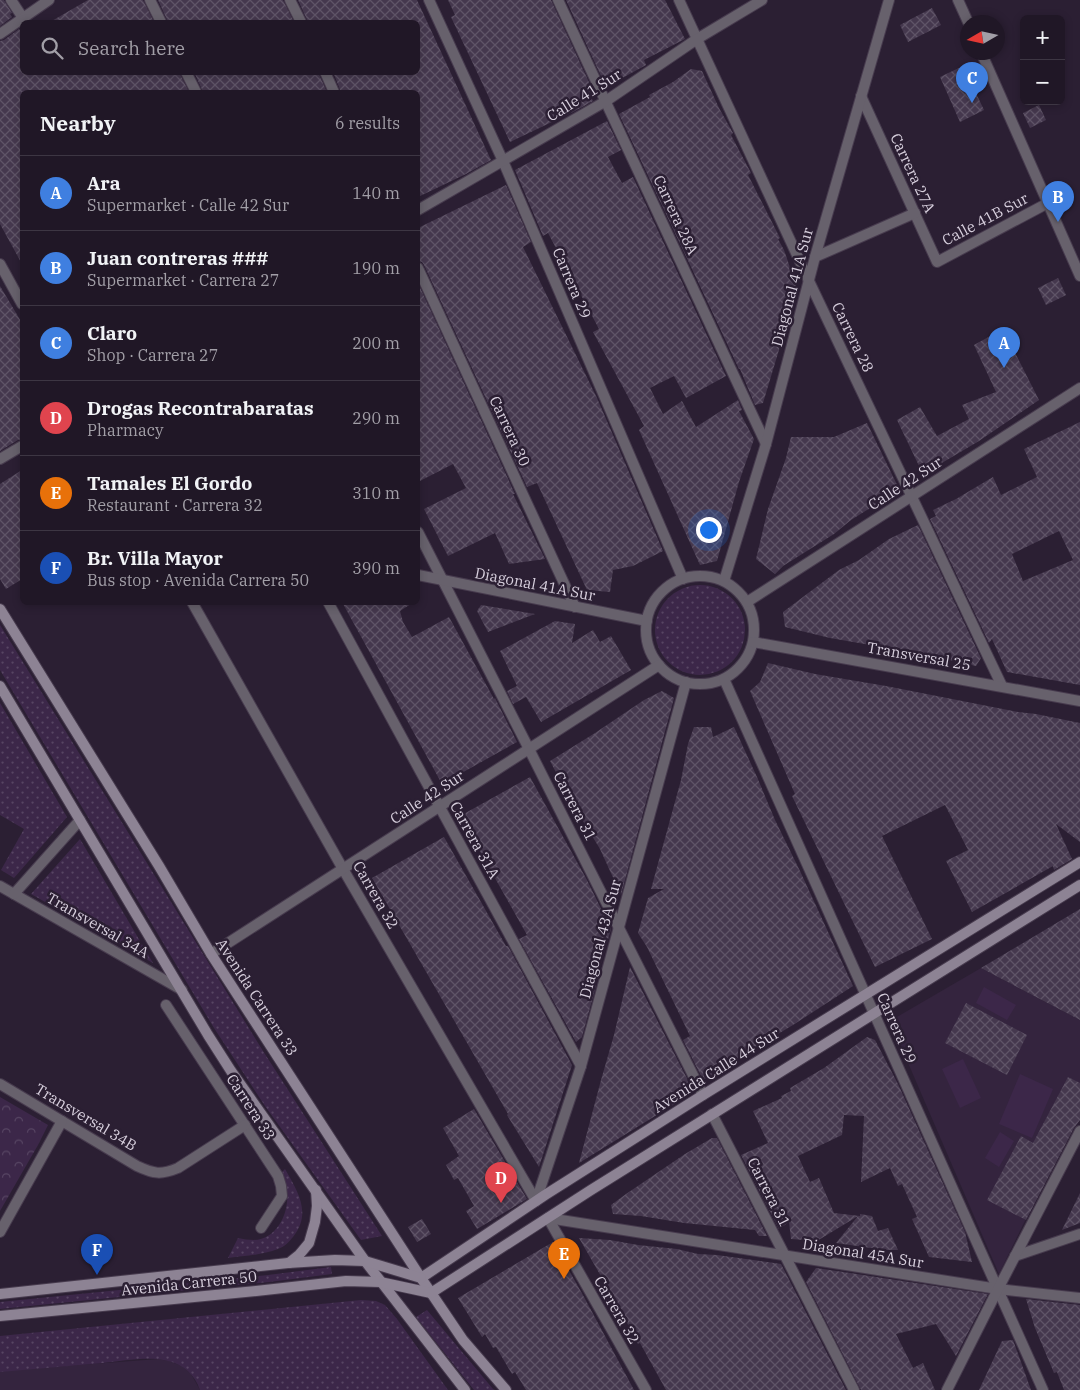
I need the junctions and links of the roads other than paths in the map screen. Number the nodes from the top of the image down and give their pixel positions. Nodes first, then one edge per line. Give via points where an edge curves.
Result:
1 (11, 0) edge
2 (49, 0) edge
3 (150, 0) edge
4 (290, 0) edge
5 (430, 0) edge
6 (558, 0) edge
7 (679, 0) edge
8 (762, 0) edge
9 (889, 0) edge
10 (958, 0) edge
11 (965, 15) edge
12 (23, 18) junction
13 (20, 20) edge
14 (20, 20) edge
15 (160, 20) edge
16 (300, 20) edge
17 (0, 34) edge
18 (697, 39) junction
19 (985, 60) edge
20 (188, 75) edge
21 (326, 75) edge
22 (195, 90) edge
23 (333, 90) edge
24 (861, 96) junction
25 (606, 101) junction
26 (503, 161) junction
27 (1048, 203) junction
28 (420, 209) edge
29 (915, 212) junction
30 (815, 257) junction
31 (937, 262) joint
32 (0, 264) edge
33 (420, 272) edge
34 (1080, 276) edge
35 (809, 281) junction
36 (20, 300) edge
37 (1080, 388) edge
38 (766, 444) junction
39 (20, 447) edge
40 (0, 459) edge
41 (912, 496) junction
42 (420, 536) edge
43 (420, 575) edge
44 (683, 579) junction
45 (441, 580) junction
46 (724, 581) junction
47 (746, 602) junction
48 (194, 605) edge
49 (330, 605) edge
50 (575, 607) junction
51 (0, 609) edge
52 (647, 622) junction
53 (753, 642) junction
54 (659, 665) junction
55 (724, 679) junction
56 (686, 682) junction
57 (0, 686) edge
58 (1002, 686) junction
59 (1080, 701) edge
60 (529, 749) junction
61 (440, 806) junction
62 (80, 820) junction
63 (1080, 862) edge
64 (343, 869) junction
65 (0, 886) edge
66 (1080, 886) edge
67 (14, 894) junction
68 (619, 927) junction
69 (211, 954) junction
70 (182, 990) junction
71 (866, 994) junction
72 (166, 1005) dead end
73 (874, 1013) junction
74 (581, 1066) junction
75 (0, 1084) edge
76 (703, 1095) junction
77 (712, 1114) junction
78 (62, 1121) junction
79 (245, 1125) junction
80 (1080, 1131) edge
81 (316, 1189) junction
82 (536, 1201) junction
83 (548, 1218) junction
84 (261, 1228) dead end
85 (0, 1231) edge
86 (1080, 1234) edge
87 (785, 1256) junction
88 (1015, 1256) junction
89 (365, 1261) junction
90 (288, 1263) junction
91 (421, 1278) junction
92 (380, 1282) junction
93 (998, 1289) junction
94 (431, 1293) junction
95 (0, 1294) edge
96 (1080, 1298) edge
97 (0, 1316) edge
98 (464, 1390) edge
99 (506, 1390) edge
100 (646, 1390) edge
101 (854, 1390) edge
102 (947, 1390) edge
103 (1043, 1390) edge

1 - 12 street
2 - 12 street
3 - 15 street
4 - 16 street
5 - 26 street, Carrera 29
6 - 25 street, Carrera 28A
7 - 18 street, Carrera 28
8 - 18 street, Calle 41 Sur
9 - 24 street, Diagonal 41A Sur
10 - 11 street
12 - 14 street
13 - 17 street
18 - 25 street, Calle 41 Sur
18 - 35 street, Carrera 28
19 - 27 street
20 - 22 street
21 - 23 street
24 - 29 street, Carrera 27A
24 - 30 street, Diagonal 41A Sur
25 - 26 street, Calle 41 Sur
25 - 38 street, Carrera 28A
26 - 28 street, Calle 41 Sur
26 - 44 street, Carrera 29
27 - 31 street, Calle 41B Sur
27 - 34 street
29 - 30 street
29 - 31 street, Carrera 27A
30 - 35 street, Diagonal 41A Sur
32 - 36 street
33 - 50 street, Carrera 30
35 - 38 street, Diagonal 41A Sur
35 - 41 street, Carrera 28
37 - 41 street, Calle 42 Sur
38 - 46 street, Diagonal 41A Sur
39 - 40 street
41 - 47 street, Calle 42 Sur
41 - 58 street, Carrera 28
42 - 45 street, Carrera 31
43 - 45 street, Diagonal 41A Sur
44 - 46 street via 697,576
44 - 52 street via 659,594
45 - 50 street, Diagonal 41A Sur
45 - 60 street, Carrera 31
46 - 47 street
47 - 53 street via 752,615
48 - 64 street, Carrera 32
49 - 61 street, Carrera 31A
50 - 52 street, Diagonal 41A Sur
51 - 69 main road, Avenida Carrera 33
52 - 54 street via 651,652
53 - 55 street via 737,670
53 - 58 street, Transversal 25
54 - 56 street via 671,676
54 - 60 street, Calle 42 Sur
55 - 56 street via 712,683
55 - 71 street, Carrera 29
56 - 68 street, Diagonal 43A Sur
57 - 62 main road
58 - 59 street, Transversal 25
60 - 61 street, Calle 42 Sur
60 - 68 street, Carrera 31
61 - 64 street, Calle 42 Sur
61 - 74 street, Carrera 31A
62 - 67 street
62 - 70 main road
63 - 71 main road, Avenida Calle 44 Sur
64 - 69 street, Calle 42 Sur
64 - 82 street, Carrera 32
65 - 67 street, Transversal 34A
66 - 73 main road
67 - 70 street, Transversal 34A
68 - 74 street, Diagonal 43A Sur
68 - 76 street, Carrera 31
69 - 91 main road, Avenida Carrera 33
70 - 81 main road via 231,1071
71 - 73 street, Carrera 29
71 - 76 main road, Avenida Calle 44 Sur
72 - 79 street, Carrera 33
73 - 77 main road
73 - 93 street, Carrera 29
74 - 82 street, Diagonal 43A Sur
75 - 78 street, Transversal 34B
76 - 82 main road, Avenida Calle 44 Sur
77 - 83 main road
77 - 87 street, Carrera 31
78 - 79 street, Transversal 34B via 138,1166 158,1174 178,1168
78 - 85 street
79 - 84 street, Carrera 33 via 281,1186 282,1196
80 - 88 street
81 - 89 main road
81 - 90 main road via 315,1222 309,1243
82 - 91 main road, Avenida Calle 44 Sur
83 - 87 street, Diagonal 45A Sur
83 - 94 main road
83 - 100 street, Carrera 32
86 - 88 street
87 - 93 street, Diagonal 45A Sur
87 - 101 street, Carrera 31
88 - 93 street
89 - 90 main road, Avenida Carrera 50
89 - 91 main road
89 - 92 main road
90 - 95 main road, Avenida Carrera 50
91 - 94 main road, Avenida Carrera 33
92 - 94 main road
92 - 97 main road, Avenida Carrera 50 via 346,1281
92 - 98 main road
93 - 96 street, Diagonal 45A Sur
93 - 102 street
93 - 103 street, Carrera 29
94 - 99 main road, Avenida Carrera 33 via 463,1340

